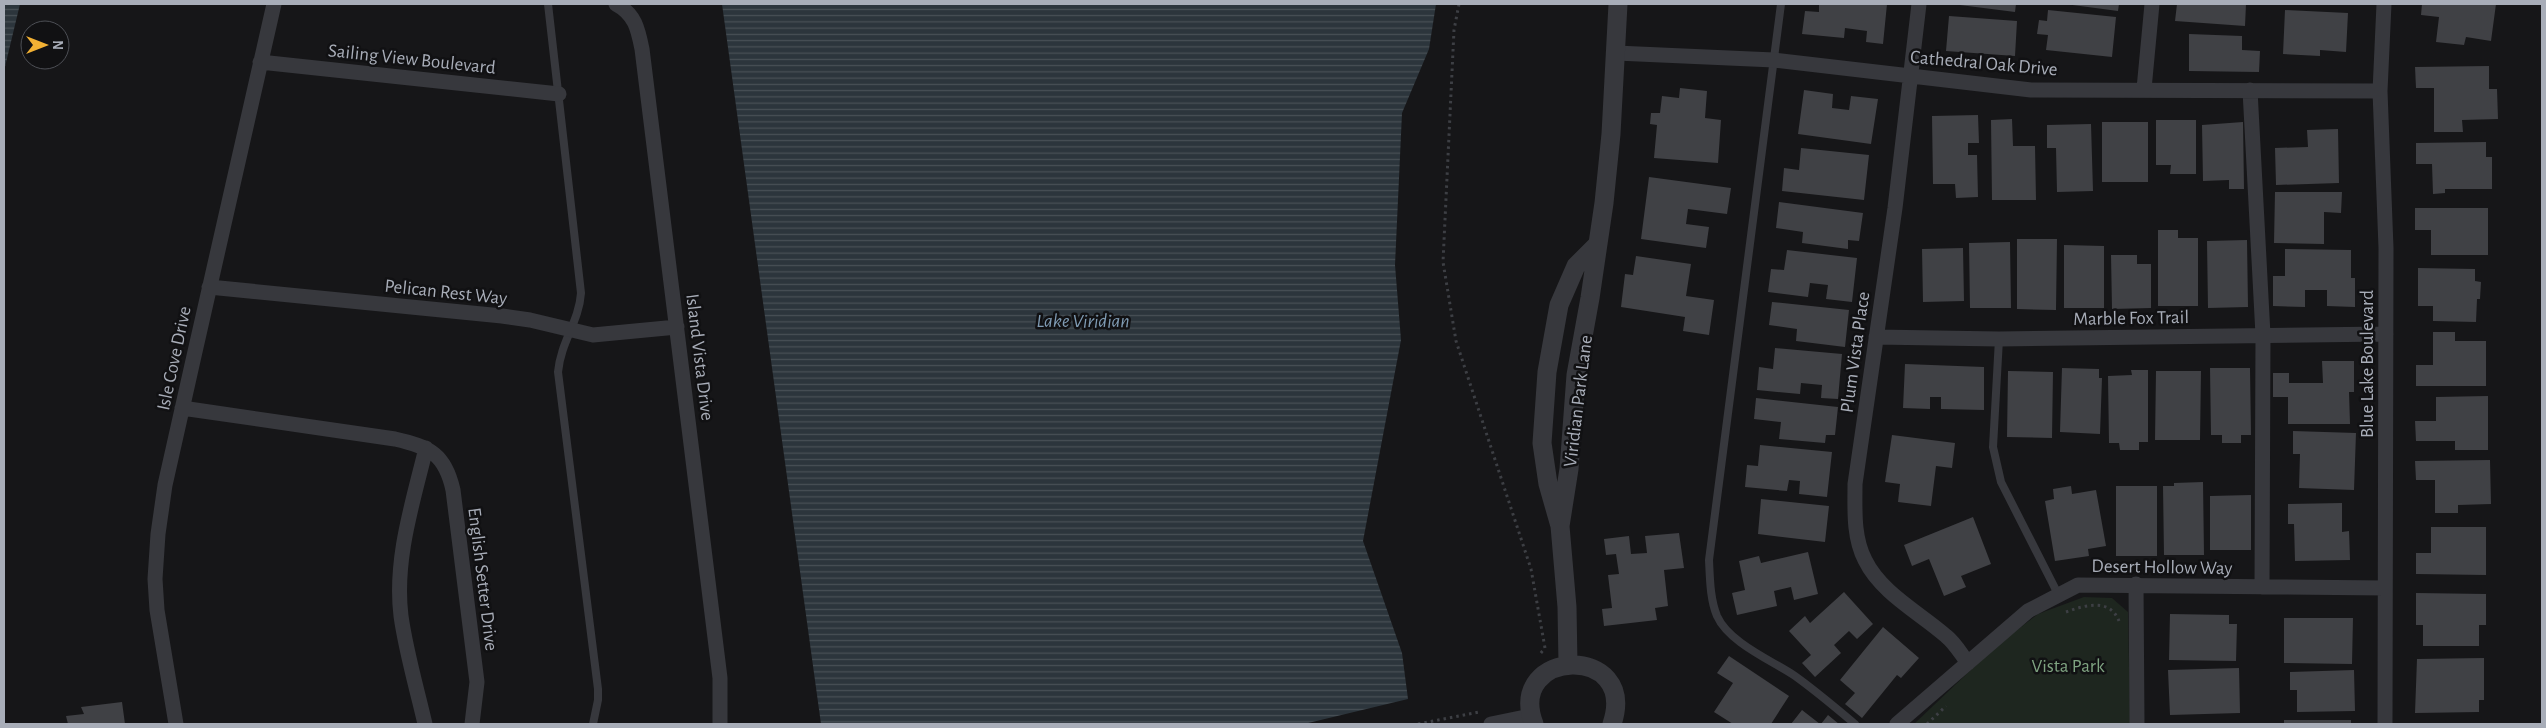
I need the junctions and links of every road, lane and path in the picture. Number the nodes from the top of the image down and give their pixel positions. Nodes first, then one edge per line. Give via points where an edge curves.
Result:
1 (274, 4) edge
2 (548, 4) edge
3 (616, 4) edge
4 (1459, 4) edge
5 (1618, 4) edge
6 (1781, 4) edge
7 (1919, 4) edge
8 (2152, 4) edge
9 (2384, 4) edge
10 (1616, 53) junction
11 (1774, 60) junction
12 (260, 62) junction
13 (1910, 76) junction
14 (2144, 89) junction
15 (2250, 90) junction
16 (2380, 91) junction
17 (559, 94) junction
18 (1596, 246) junction
19 (209, 287) junction
20 (677, 326) junction
21 (569, 330) junction
22 (2386, 334) junction
23 (2263, 335) junction
24 (1876, 337) junction
25 (1998, 339) junction
26 (182, 408) junction
27 (426, 448) junction
28 (1560, 526) junction
29 (2136, 584) junction
30 (2262, 587) junction
31 (2385, 588) junction
32 (2058, 594) junction
33 (2059, 614) dead end
34 (2119, 621) dead end
35 (1538, 657) dead end
36 (1968, 663) junction
37 (1568, 664) junction
38 (1948, 704) dead end
39 (1478, 712) dead end
40 (1533, 720) edge
41 (176, 724) edge
42 (425, 724) edge
43 (472, 724) edge
44 (593, 724) edge
45 (720, 724) edge
46 (1418, 724) edge
47 (1492, 724) edge
48 (1613, 724) edge
49 (1855, 724) edge
50 (1897, 724) edge
51 (1926, 724) edge
52 (2137, 724) edge
53 (2385, 724) edge

1 - 12 street, Isle Cove Drive
2 - 17 lane
3 - 20 street, Island Vista Drive via 633,17 639,30
4 - 35 path via 1453,40 1443,262 1456,341 1531,569 1545,648
5 - 10 street, Viridian Park Lane
6 - 11 lane
7 - 13 street, Plum Vista Place
8 - 14 street
9 - 16 street, Blue Lake Boulevard
10 - 11 street, Cathedral Oak Drive
10 - 18 street, Viridian Park Lane via 1604,203
11 - 13 street, Cathedral Oak Drive
11 - 49 lane via 1709,560 1711,593 1718,618 1732,635 1752,651 1795,676
12 - 17 street, Sailing View Boulevard
12 - 19 street, Isle Cove Drive
13 - 14 street, Cathedral Oak Drive via 2031,90
13 - 24 street, Plum Vista Place
14 - 15 street, Cathedral Oak Drive
15 - 16 street, Cathedral Oak Drive
15 - 23 street
16 - 22 street, Blue Lake Boulevard
17 - 21 lane via 581,293 578,314
18 - 28 street, Viridian Park Lane via 1576,374 1569,469
18 - 28 street, Viridian Park Lane via 1576,266 1559,304 1547,372 1542,444 1548,484
19 - 21 street, Pelican Rest Way via 502,316
19 - 26 street, Isle Cove Drive
20 - 21 street, Pelican Rest Way via 611,335
20 - 45 street, Island Vista Drive via 720,678
21 - 44 lane via 558,372 598,689
22 - 23 street, Marble Fox Trail
22 - 31 street, Blue Lake Boulevard
23 - 25 street, Marble Fox Trail
23 - 30 street
24 - 25 street, Marble Fox Trail
24 - 36 street, Plum Vista Place via 1856,484 1860,546 1877,578 1948,637
25 - 32 lane via 1993,447 2001,482
26 - 27 street, English Setter Drive via 395,439
26 - 41 street, Isle Cove Drive via 165,485 156,579 160,629
27 - 42 street via 403,545 400,577 401,616
27 - 43 street, English Setter Drive via 444,463 452,490 477,682
28 - 37 street, Viridian Park Lane
29 - 30 street, Desert Hollow Way
29 - 32 street, Desert Hollow Way via 2078,585
29 - 52 street
30 - 31 street, Desert Hollow Way
31 - 53 street, Blue Lake Boulevard
32 - 36 street, Desert Hollow Way via 2028,611
33 - 34 path via 2100,605 2114,612
36 - 50 street, Desert Hollow Way
37 - 40 street via 1556,667 1538,682 1530,704
37 - 48 street via 1590,667 1608,681 1616,701
38 - 51 path
39 - 46 path
40 - 47 street

